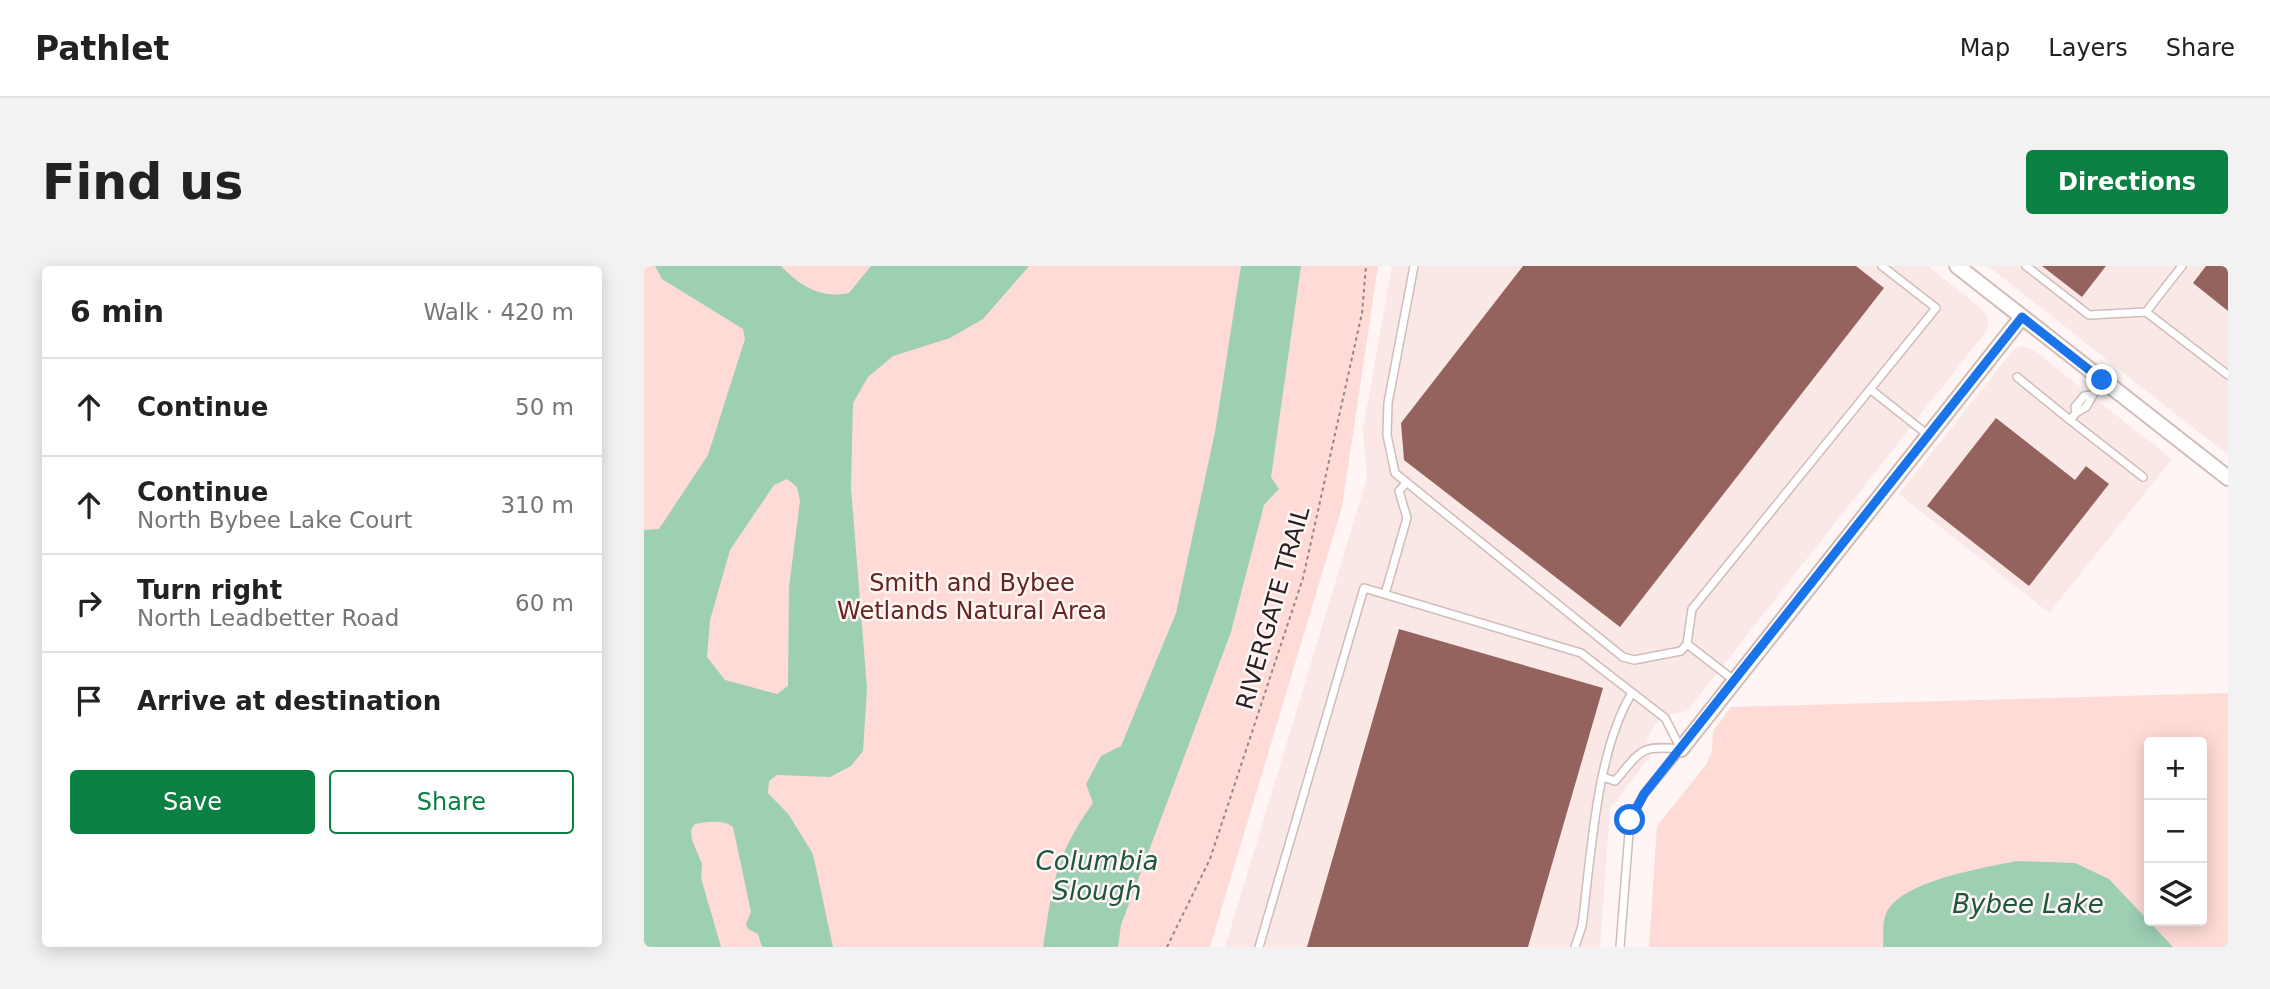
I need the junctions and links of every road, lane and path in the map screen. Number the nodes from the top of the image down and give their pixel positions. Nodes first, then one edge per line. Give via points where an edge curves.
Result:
1 (1366, 266) edge
2 (1414, 266) edge
3 (1882, 266) edge
4 (1957, 266) edge
5 (2026, 266) edge
6 (2182, 266) edge
7 (2146, 312) junction
8 (2022, 317) junction
9 (2228, 375) edge
10 (2017, 377) dead end
11 (2102, 380) junction
12 (1870, 390) junction
13 (2070, 420) junction
14 (1928, 435) junction
15 (2143, 477) dead end
16 (2228, 478) edge
17 (1405, 484) junction
18 (1385, 594) junction
19 (1687, 644) junction
20 (1735, 681) junction
21 (1632, 693) junction
22 (1681, 750) junction
23 (1603, 777) junction
24 (1167, 947) edge
25 (1259, 947) edge
26 (1575, 947) edge
27 (1620, 947) edge

1 - 24 path, RIVERGATE TRAIL via 1362,313 1303,578 1210,859
2 - 17 lane via 1388,402 1390,458
3 - 12 lane via 1936,308
4 - 8 street
5 - 7 lane via 2089,315
6 - 7 lane
7 - 9 lane
8 - 11 street
8 - 14 street
10 - 13 lane
11 - 13 lane via 2091,395 2078,402
11 - 16 street
12 - 14 lane
12 - 19 lane via 1692,609
13 - 15 lane
14 - 20 street
17 - 18 lane via 1399,491 1407,518
17 - 19 lane via 1623,657 1634,660 1665,655 1681,651
18 - 21 lane via 1581,653
18 - 25 lane via 1364,588
19 - 20 lane
20 - 22 street
21 - 22 lane via 1665,718
21 - 23 lane via 1622,709
22 - 23 lane via 1651,746 1615,781
22 - 27 lane via 1634,808 1630,820
23 - 26 lane

